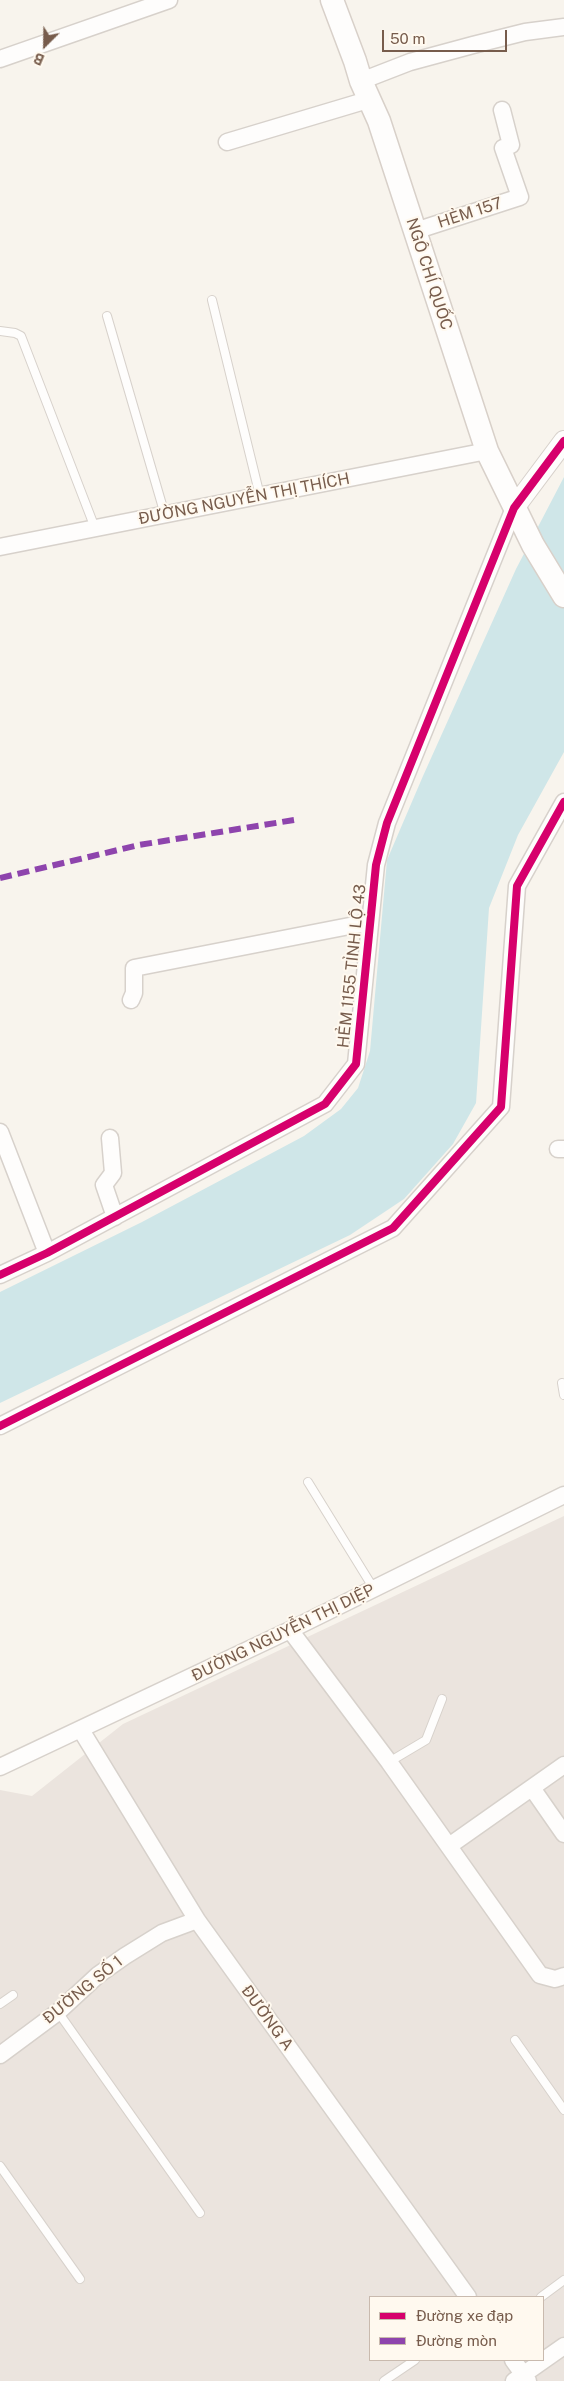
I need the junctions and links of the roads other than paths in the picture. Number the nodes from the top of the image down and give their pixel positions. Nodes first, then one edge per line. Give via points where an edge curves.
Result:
1 (169, 0) edge
2 (332, 0) edge
3 (564, 27) edge
4 (0, 59) edge
5 (366, 90) junction
6 (502, 110) dead end
7 (227, 142) dead end
8 (415, 231) junction
9 (212, 300) dead end
10 (107, 316) dead end
11 (0, 331) edge
12 (564, 441) edge
13 (488, 451) junction
14 (260, 496) junction
15 (514, 508) junction
16 (165, 515) junction
17 (95, 528) junction
18 (0, 547) edge
19 (564, 596) edge
20 (564, 802) edge
21 (370, 922) junction
22 (131, 1000) dead end
23 (0, 1132) edge
24 (110, 1138) dead end
25 (6, 1164) edge
26 (115, 1217) junction
27 (47, 1253) junction
28 (0, 1276) edge
29 (562, 1383) dead end
30 (564, 1395) edge
31 (0, 1426) edge
32 (308, 1482) dead end
33 (564, 1495) edge
34 (374, 1589) junction
35 (290, 1630) junction
36 (442, 1698) dead end
37 (81, 1730) junction
38 (389, 1762) junction
39 (564, 1765) edge
40 (0, 1767) edge
41 (532, 1788) junction
42 (564, 1834) edge
43 (449, 1846) junction
44 (197, 1920) junction
45 (564, 1976) edge
46 (13, 1994) dead end
47 (0, 2004) edge
48 (58, 2012) junction
49 (515, 2040) dead end
50 (0, 2055) edge
51 (564, 2110) edge
52 (0, 2166) edge
53 (200, 2214) dead end
54 (80, 2279) dead end
55 (564, 2280) edge
56 (467, 2296) edge
57 (542, 2296) edge
58 (564, 2346) edge
59 (414, 2361) edge
60 (513, 2361) edge
61 (522, 2379) edge
62 (384, 2381) edge

1 - 4 street
2 - 5 main road, NGÔ CHÍ QUỐC
3 - 5 street via 525,32 410,62
5 - 7 street
5 - 8 main road, NGÔ CHÍ QUỐC
6 - 8 street, HẺM 157 via 511,145 503,148 520,196
8 - 13 main road, NGÔ CHÍ QUỐC
9 - 14 lane
10 - 16 lane
11 - 17 lane via 21,336
12 - 15 street
13 - 14 street, ĐƯỜNG NGUYỄN THỊ THÍCH
13 - 15 main road, NGÔ CHÍ QUỐC
14 - 16 street, ĐƯỜNG NGUYỄN THỊ THÍCH
15 - 19 main road, NGÔ CHÍ QUỐC
15 - 21 street, HẺM 1155 TỈNH LỘ 43 via 387,823 376,865
16 - 17 street, ĐƯỜNG NGUYỄN THỊ THÍCH
17 - 18 street, ĐƯỜNG NGUYỄN THỊ THÍCH
20 - 31 street via 517,886 501,1107 393,1228
21 - 22 street via 134,968
21 - 26 street, HẺM 1155 TỈNH LỘ 43 via 356,1064 324,1104
23 - 25 street
24 - 26 street via 113,1173 104,1185
25 - 27 street
26 - 27 street, HẺM 1155 TỈNH LỘ 43
27 - 28 street, HẺM 1155 TỈNH LỘ 43
29 - 30 lane
32 - 34 lane
33 - 34 street, ĐƯỜNG NGUYỄN THỊ DIỆP
34 - 35 street, ĐƯỜNG NGUYỄN THỊ DIỆP
35 - 37 street, ĐƯỜNG NGUYỄN THỊ DIỆP
35 - 38 street
36 - 38 lane via 426,1740
37 - 40 street, ĐƯỜNG NGUYỄN THỊ DIỆP
37 - 44 street, ĐƯỜNG A
38 - 43 street
39 - 41 street
41 - 42 street
41 - 43 street
43 - 45 street via 540,1975 555,1979
44 - 48 street, ĐƯỜNG SỐ 1 via 162,1933 125,1956 98,1975
44 - 56 street, ĐƯỜNG A
46 - 47 lane
48 - 50 street, ĐƯỜNG SỐ 1
48 - 53 lane
49 - 51 lane
52 - 54 lane
55 - 57 lane
58 - 61 street
59 - 62 lane
60 - 61 street

